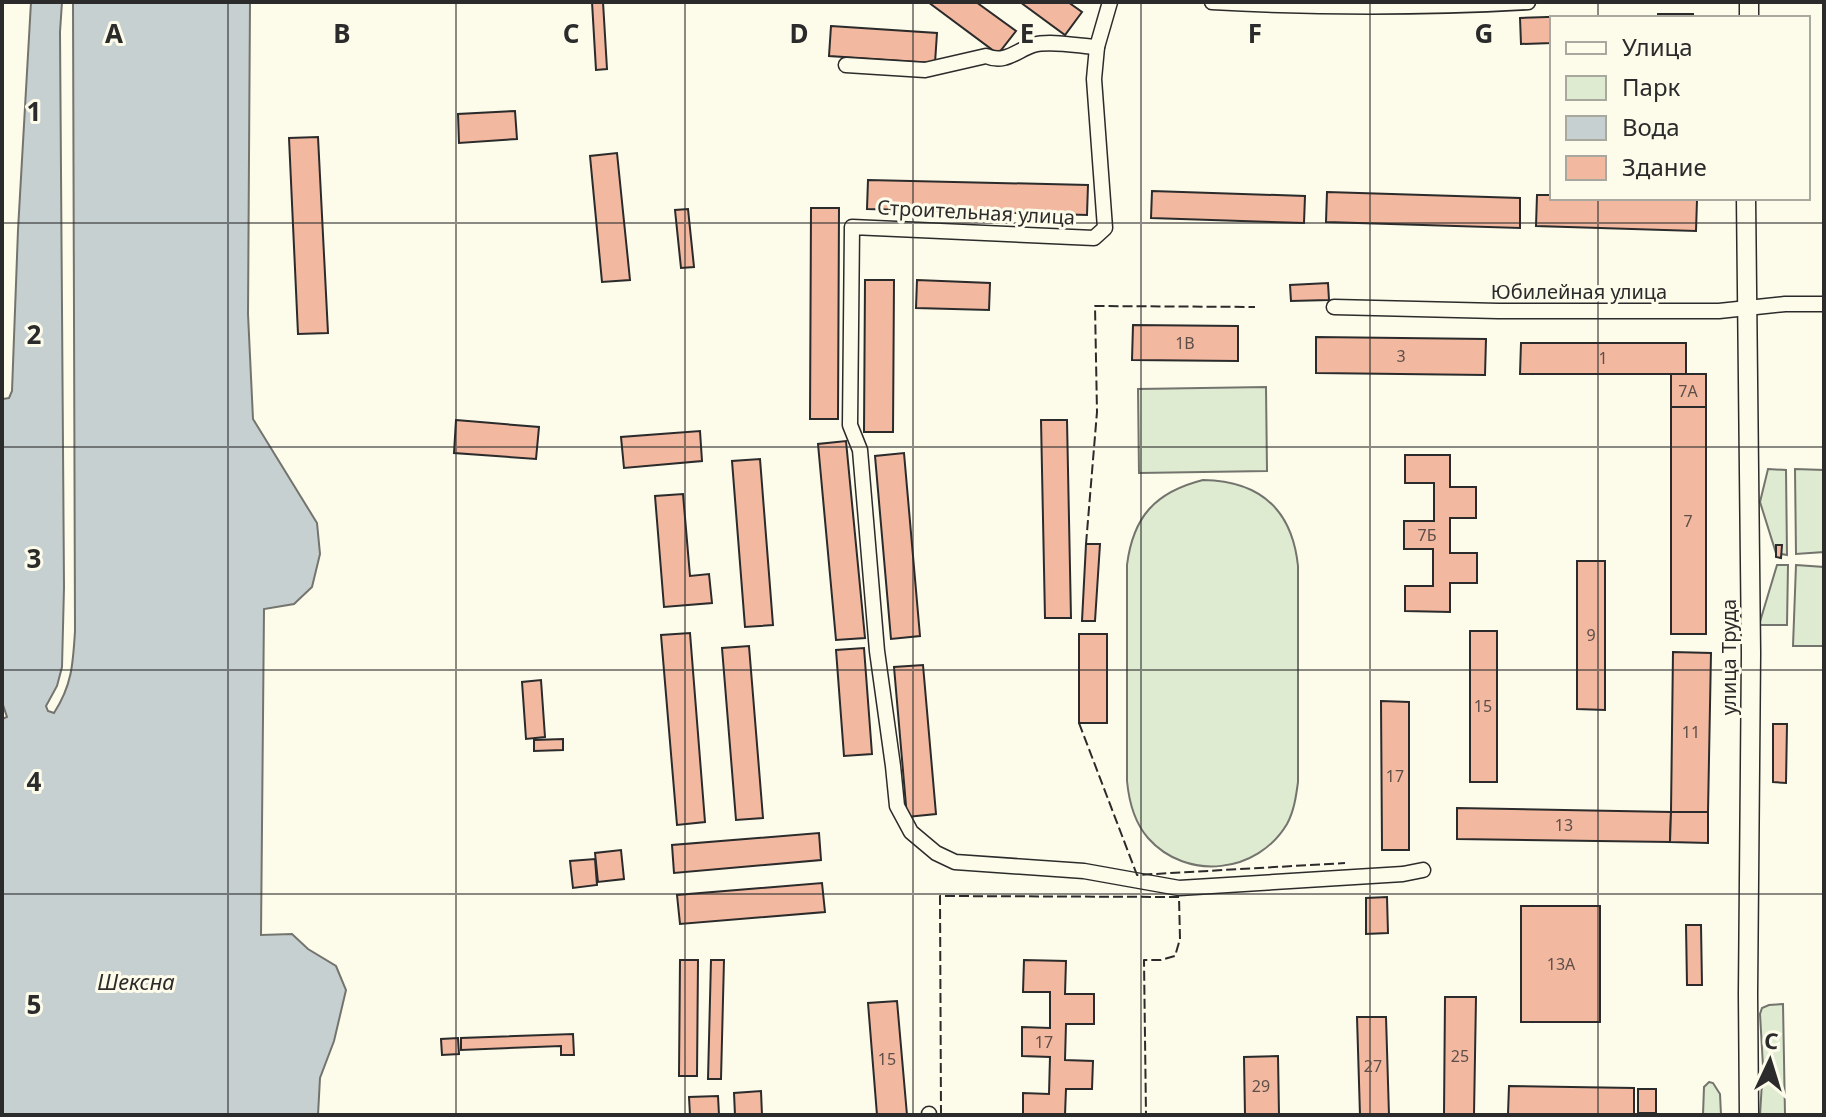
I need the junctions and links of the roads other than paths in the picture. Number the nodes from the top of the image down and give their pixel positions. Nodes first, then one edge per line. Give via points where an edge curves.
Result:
1 (1110, 2) edge
2 (1212, 2) edge
3 (1528, 2) edge
4 (1097, 47) junction
5 (846, 65) dead end
6 (1746, 200) edge
7 (1824, 304) edge
8 (1334, 307) dead end
9 (1748, 308) junction
10 (1423, 870) dead end
11 (1749, 1115) edge

1 - 4 street
2 - 3 street via 1440,7
4 - 5 street via 1043,43 1006,59 986,56 925,70
4 - 10 street, Строительная улица via 1094,79 1105,228 1094,238 852,227 850,425 860,450 897,806 911,832 955,862 1084,871 1179,888
6 - 9 street, улица Труда
7 - 9 street, Юбилейная улица
8 - 9 street, Юбилейная улица
9 - 11 street, улица Труда

